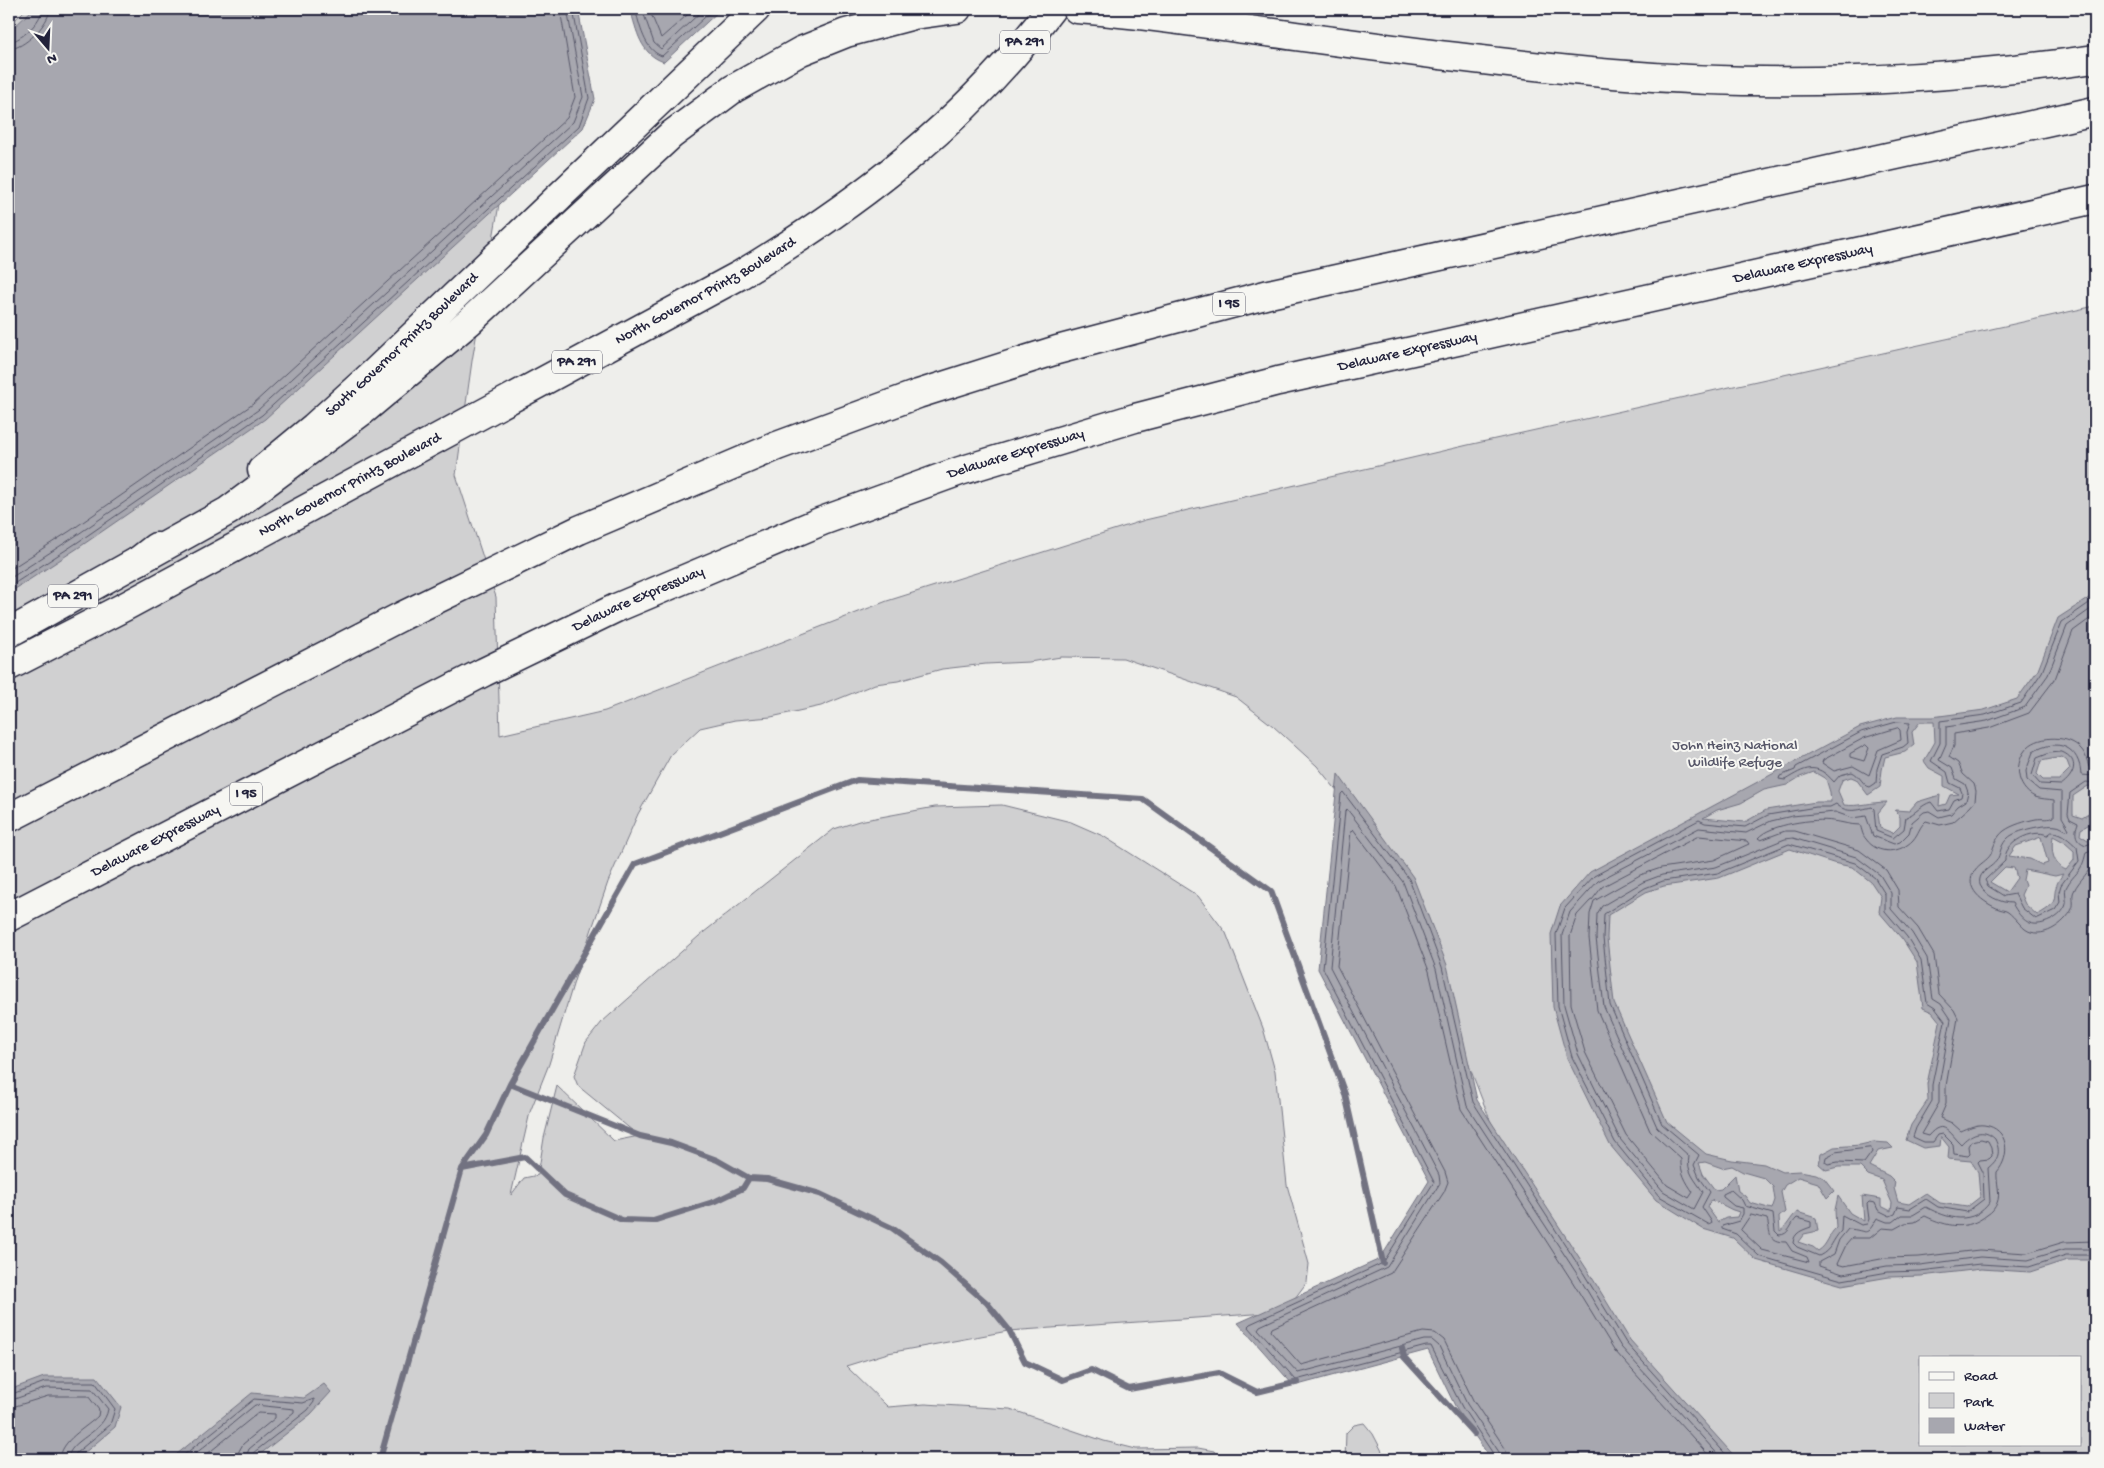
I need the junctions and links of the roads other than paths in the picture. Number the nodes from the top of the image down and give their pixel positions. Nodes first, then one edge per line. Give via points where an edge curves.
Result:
1 (756, 9) edge
2 (957, 9) edge
3 (1052, 9) edge
4 (1077, 9) edge
5 (2095, 59) edge
6 (2095, 111) edge
7 (2095, 200) edge
8 (138, 561) junction
9 (9, 634) edge
10 (9, 666) edge
11 (9, 818) edge
12 (9, 917) edge

1 - 8 main road, South Governor Printz Boulevard / PA 291 via 314,427 254,477
2 - 8 main road via 914,15 846,33 801,51 726,94 671,135 470,321 365,409 228,511
3 - 10 main road, North Governor Printz Boulevard / PA 291 via 996,73 922,148 858,199 772,256 126,606
4 - 5 main road via 1499,62 1716,80 1805,82 1941,77
6 - 11 main road, I 95 via 1269,294 1057,350 847,419 579,530 400,617
7 - 12 main road, Delaware Expressway / I 95 via 1348,365 1204,400 1063,439 898,493 788,535 616,608 484,672
8 - 9 main road, South Governor Printz Boulevard / PA 291

